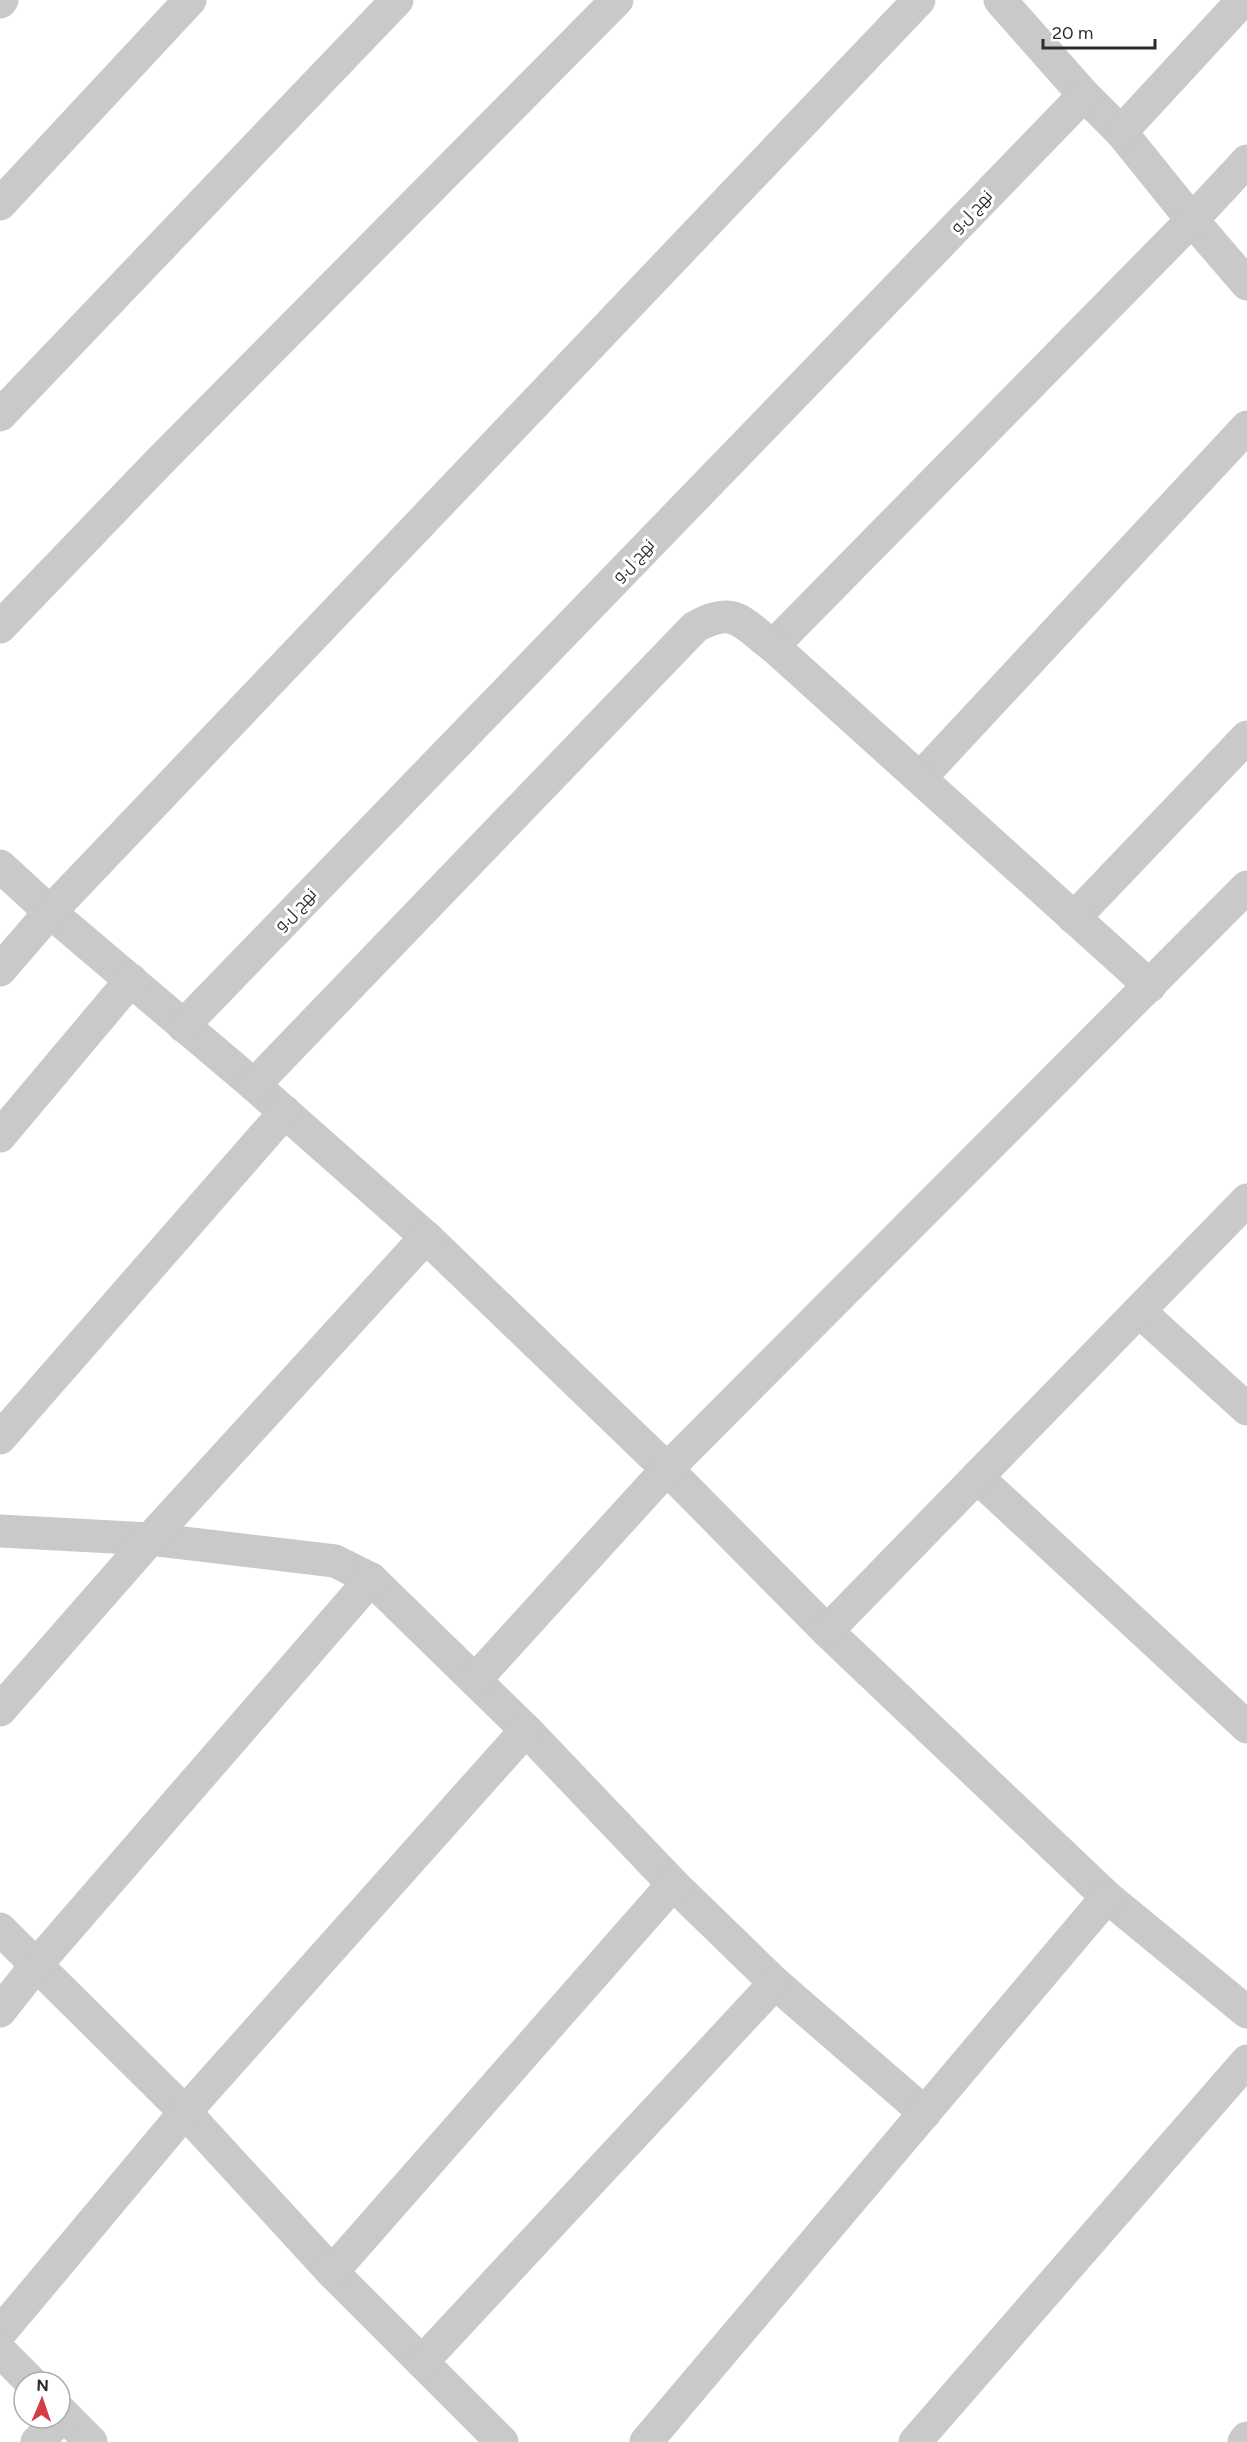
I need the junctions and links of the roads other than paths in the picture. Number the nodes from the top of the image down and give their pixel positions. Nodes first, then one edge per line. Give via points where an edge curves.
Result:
1 (190, 0) edge
2 (397, 0) edge
3 (617, 0) edge
4 (919, 0) edge
5 (1000, 0) edge
6 (1243, 0) edge
7 (1084, 95) junction
8 (1121, 132) junction
9 (1247, 161) edge
10 (0, 204) edge
11 (1192, 220) junction
12 (1247, 284) edge
13 (0, 415) edge
14 (1247, 427) edge
15 (0, 627) edge
16 (773, 646) junction
17 (1247, 737) edge
18 (921, 777) junction
19 (0, 866) edge
20 (1247, 887) edge
21 (50, 912) junction
22 (1074, 918) junction
23 (0, 970) edge
24 (132, 980) junction
25 (1150, 986) junction
26 (183, 1026) junction
27 (254, 1085) junction
28 (285, 1112) junction
29 (0, 1136) edge
30 (1247, 1200) edge
31 (426, 1237) junction
32 (1139, 1311) junction
33 (1247, 1409) edge
34 (0, 1438) edge
35 (667, 1469) junction
36 (977, 1477) junction
37 (0, 1531) edge
38 (150, 1539) junction
39 (371, 1579) junction
40 (827, 1631) junction
41 (475, 1680) junction
42 (0, 1710) edge
43 (1247, 1727) edge
44 (526, 1730) junction
45 (673, 1884) junction
46 (1107, 1897) junction
47 (0, 1929) edge
48 (37, 1964) junction
49 (775, 1983) junction
50 (0, 2011) edge
51 (1247, 2012) edge
52 (1247, 2061) edge
53 (185, 2112) junction
54 (925, 2113) junction
55 (332, 2272) junction
56 (0, 2333) edge
57 (0, 2351) edge
58 (422, 2362) junction
59 (19, 2370) edge
60 (72, 2423) edge
61 (47, 2430) edge
62 (1247, 2438) edge
63 (37, 2442) edge
64 (91, 2442) edge
65 (502, 2442) edge
66 (646, 2442) edge
67 (915, 2442) edge
68 (1244, 2442) edge

1 - 10 street
2 - 13 street
3 - 15 street
4 - 21 street
5 - 7 street
6 - 8 street
7 - 8 street
7 - 26 street, نهج ل.و
8 - 11 street
9 - 11 street
11 - 12 street
11 - 16 street
14 - 18 street
16 - 18 street
16 - 27 street via 733,616 713,617 695,627
17 - 22 street
18 - 22 street
19 - 21 street
20 - 25 street
21 - 23 street
21 - 24 street
22 - 25 street
24 - 26 street
24 - 29 street
25 - 35 street
26 - 27 street
27 - 28 street
28 - 31 street
28 - 34 street
30 - 32 street
31 - 35 street
31 - 38 street
32 - 33 street
32 - 36 street
35 - 40 street
35 - 41 street
36 - 40 street
36 - 43 street
37 - 38 street
38 - 39 street via 335,1561
38 - 42 street
39 - 41 street
39 - 48 street
40 - 46 street
41 - 44 street
44 - 45 street
44 - 53 street
45 - 49 street
45 - 55 street
46 - 51 street
46 - 54 street
47 - 48 street
48 - 50 street
48 - 53 street
49 - 54 street
49 - 58 street
52 - 67 street
53 - 55 street
53 - 56 street
54 - 66 street
55 - 58 street
57 - 59 street
58 - 65 street
60 - 64 street
61 - 63 street
62 - 68 street

